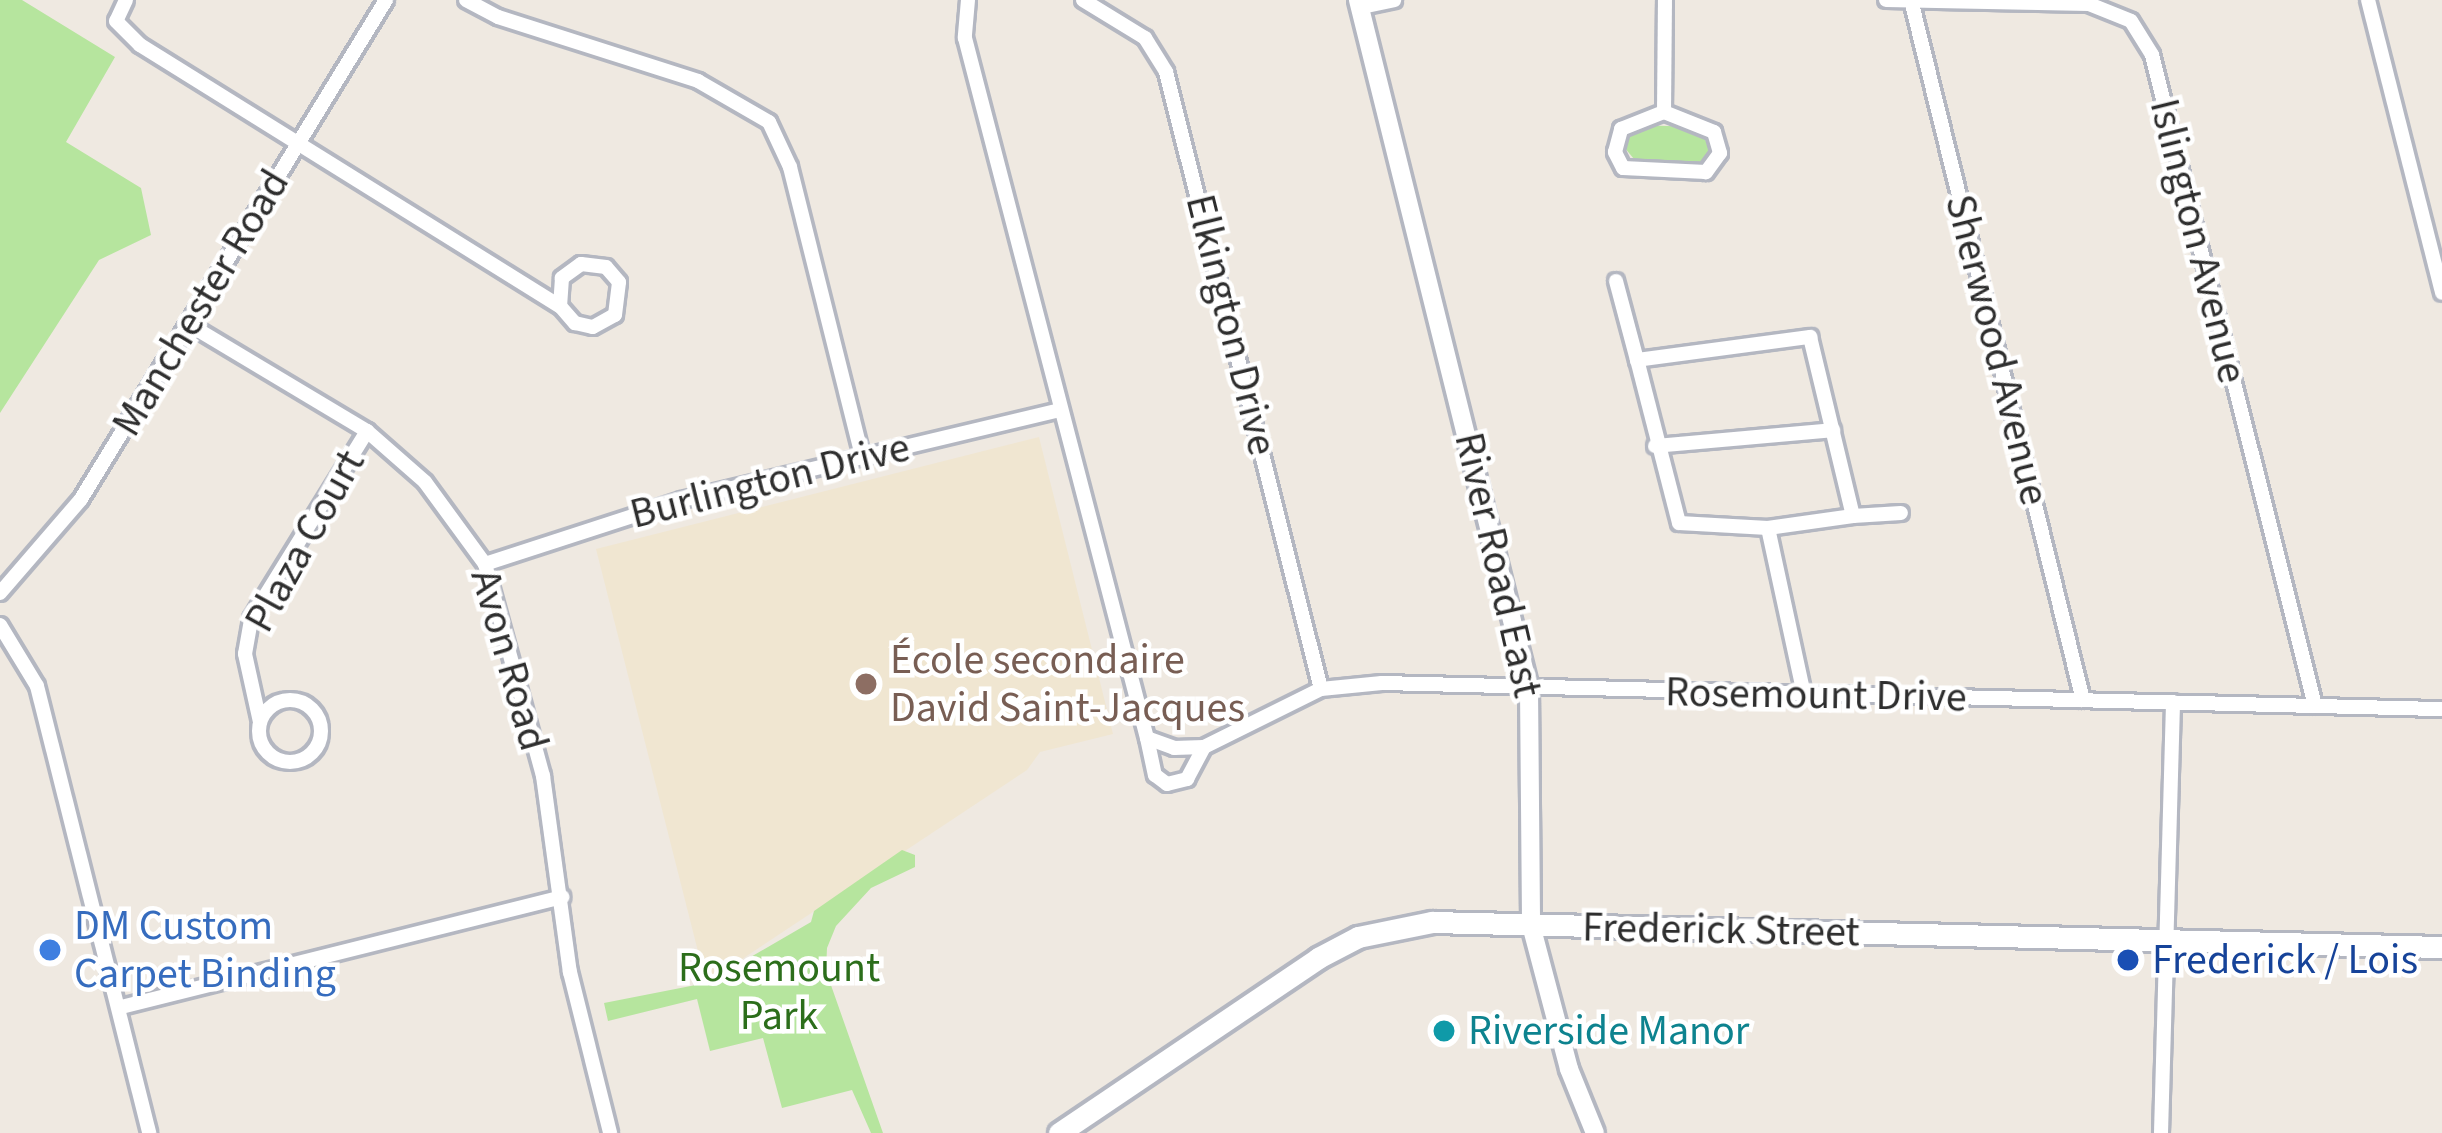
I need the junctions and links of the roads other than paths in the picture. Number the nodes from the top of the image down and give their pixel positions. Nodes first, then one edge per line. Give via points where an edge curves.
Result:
1 (126, 0) edge
2 (386, 0) edge
3 (466, 0) edge
4 (968, 0) edge
5 (1083, 0) edge
6 (1394, 0) edge
7 (1665, 0) edge
8 (1886, 0) edge
9 (1912, 0) edge
10 (2368, 0) edge
11 (1360, 4) edge
12 (1664, 112) junction
13 (299, 143) junction
14 (1616, 281) dead end
15 (2442, 293) edge
16 (560, 306) junction
17 (190, 325) junction
18 (1636, 360) junction
19 (1059, 410) junction
20 (1833, 430) junction
21 (367, 431) junction
22 (1655, 446) junction
23 (862, 456) junction
24 (1900, 513) dead end
25 (1852, 516) junction
26 (1768, 528) junction
27 (485, 564) junction
28 (0, 593) edge
29 (0, 625) edge
30 (1321, 689) junction
31 (1529, 689) junction
32 (1804, 694) junction
33 (2083, 700) junction
34 (2173, 702) junction
35 (2315, 706) junction
36 (2442, 709) edge
37 (260, 722) junction
38 (1147, 738) junction
39 (1204, 747) junction
40 (563, 897) junction
41 (1531, 925) junction
42 (2167, 940) junction
43 (2442, 947) edge
44 (121, 1007) junction
45 (148, 1133) edge
46 (610, 1133) edge
47 (1059, 1133) edge
48 (1595, 1133) edge
49 (2161, 1133) edge

1 - 13 street via 116,21 123,30
2 - 13 street, Manchester Road
3 - 23 street via 698,81 769,122 790,166
4 - 19 street, Rosemount Drive via 965,38
5 - 30 street, Elkington Drive via 1145,38 1166,72
6 - 11 street
7 - 12 street
8 - 9 street, Islington Avenue
9 - 33 street, Sherwood Avenue
9 - 35 street, Islington Avenue via 2089,4 2131,21 2152,55
10 - 15 street
11 - 31 street, River Road East
12 - 12 street via 1621,129 1616,152 1623,168 1706,172 1720,153 1714,132
13 - 16 street
13 - 17 street, Manchester Road
14 - 18 street
16 - 16 street via 581,326 604,324 620,304 619,282 606,267 581,264 562,278
17 - 21 street, Avon Road
17 - 28 street, Manchester Road via 81,499
18 - 20 street via 1810,337
18 - 22 street
19 - 23 street, Burlington Drive
19 - 38 street, Rosemount Drive
20 - 22 street
20 - 25 street
21 - 27 street, Avon Road via 425,482
21 - 37 street, Plaza Court via 251,620 245,654
22 - 26 street via 1678,524
23 - 27 street, Burlington Drive via 645,510
24 - 25 street
25 - 26 street
26 - 32 street
27 - 40 street, Avon Road via 543,776
29 - 44 street via 38,686
30 - 31 street, Rosemount Drive
30 - 39 street, Rosemount Drive
31 - 32 street, Rosemount Drive
31 - 41 street, River Road East
32 - 33 street, Rosemount Drive
33 - 34 street, Rosemount Drive
34 - 35 street, Rosemount Drive
34 - 42 street
35 - 36 street, Rosemount Drive
37 - 37 street, Plaza Court via 263,747 276,759 304,760 321,737 316,713 296,700 275,703
38 - 39 street
38 - 39 street, Rosemount Drive via 1155,775 1167,784 1187,779
40 - 44 street
40 - 46 street, Avon Road via 570,972
41 - 42 main road, Frederick Street
41 - 47 main road, Frederick Street via 1432,922 1358,937
41 - 48 street, River Road East via 1569,1069
42 - 43 main road, Frederick Street
42 - 49 street
44 - 45 street

